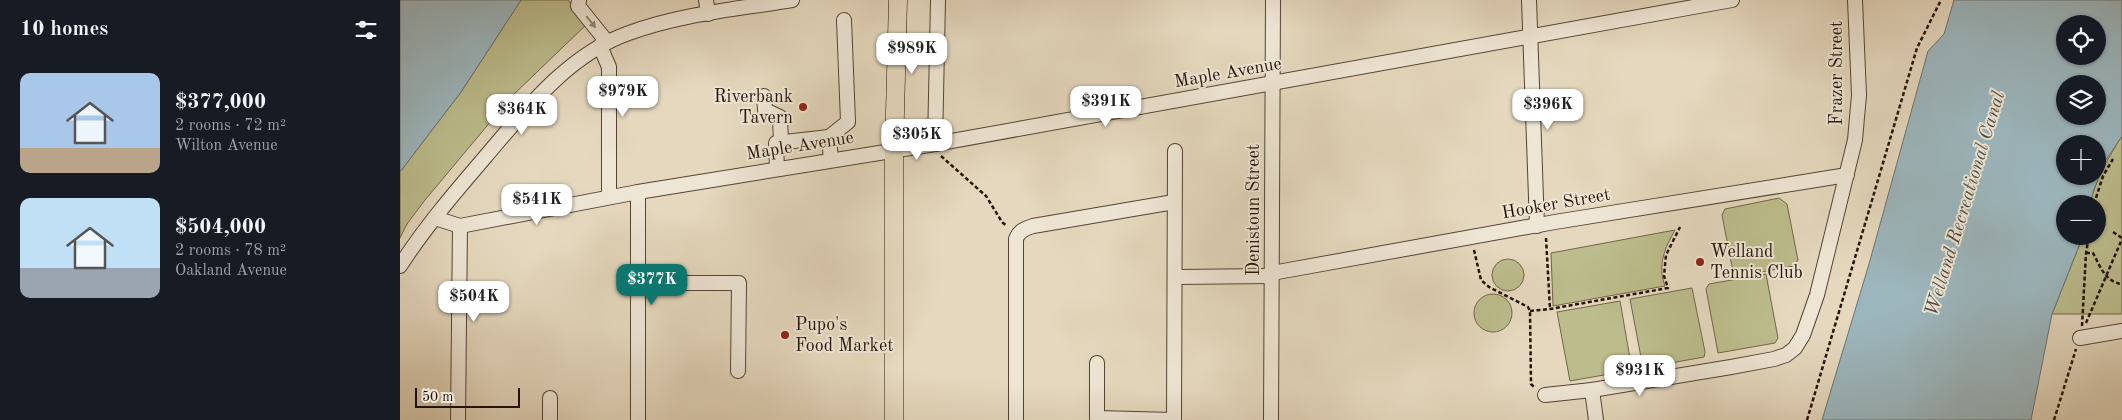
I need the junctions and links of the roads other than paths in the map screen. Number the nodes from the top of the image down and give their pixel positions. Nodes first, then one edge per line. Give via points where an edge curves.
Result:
1 (579, 0) edge
2 (792, 0) edge
3 (898, 0) edge
4 (938, 0) edge
5 (1273, 0) edge
6 (1529, 0) edge
7 (1732, 0) edge
8 (1855, 0) edge
9 (707, 7) edge
10 (844, 20) dead end
11 (1531, 36) junction
12 (604, 44) junction
13 (1272, 84) junction
14 (764, 96) dead end
15 (829, 137) junction
16 (781, 143) junction
17 (937, 143) junction
18 (894, 150) junction
19 (1175, 151) dead end
20 (831, 160) junction
21 (777, 169) junction
22 (1847, 175) junction
23 (638, 192) junction
24 (609, 197) junction
25 (1174, 202) junction
26 (435, 218) junction
27 (1543, 225) junction
28 (460, 226) junction
29 (400, 266) edge
30 (1272, 274) junction
31 (1175, 277) junction
32 (638, 283) junction
33 (2122, 332) edge
34 (2080, 336) road end
35 (1097, 363) dead end
36 (738, 371) dead end
37 (1592, 390) junction
38 (1545, 395) road end
39 (550, 398) dead end
40 (458, 420) edge
41 (550, 420) edge
42 (638, 420) edge
43 (894, 420) edge
44 (1016, 420) edge
45 (1174, 420) edge
46 (1271, 420) edge
47 (1596, 420) edge

1 -> 12 street via 578,6
2 - 9 street
3 - 18 main road
4 - 17 street
5 - 13 street, Denistoun Street
6 - 11 street
7 - 11 street, Maple Avenue
8 - 22 street, Frazer Street via 1858,109
9 - 12 street
10 - 15 street via 848,122
11 - 13 street, Maple Avenue
11 - 27 street
12 - 24 street via 609,67
12 - 26 street via 566,71 536,101
13 - 17 street, Maple Avenue
13 - 30 street, Denistoun Street
14 - 16 street via 765,110 780,117
15 - 16 street
15 - 20 street
16 - 21 street via 776,143
17 - 18 street, Maple Avenue
18 - 20 street, Maple Avenue
18 - 43 main road
19 - 25 street
20 - 21 street, Maple Avenue
21 - 23 street, Maple Avenue
22 - 27 street, Hooker Street
22 - 37 street, Frazer Street via 1817,295 1803,336 1795,348 1774,359
23 - 24 street, Maple Avenue
23 - 32 street
24 - 28 street, Maple Avenue
25 - 31 street
25 - 44 street via 1033,226 1018,234
26 - 28 street, Maple Avenue
26 - 29 street
27 - 30 street, Hooker Street
28 - 40 street
30 - 31 street, Hooker Street
30 - 46 street, Denistoun Street
31 - 45 street
32 - 36 street via 739,283
32 - 42 street
33 - 34 street
35 - 45 street via 1097,418
37 - 38 street, Frazer Street
37 - 47 street
39 - 41 street

